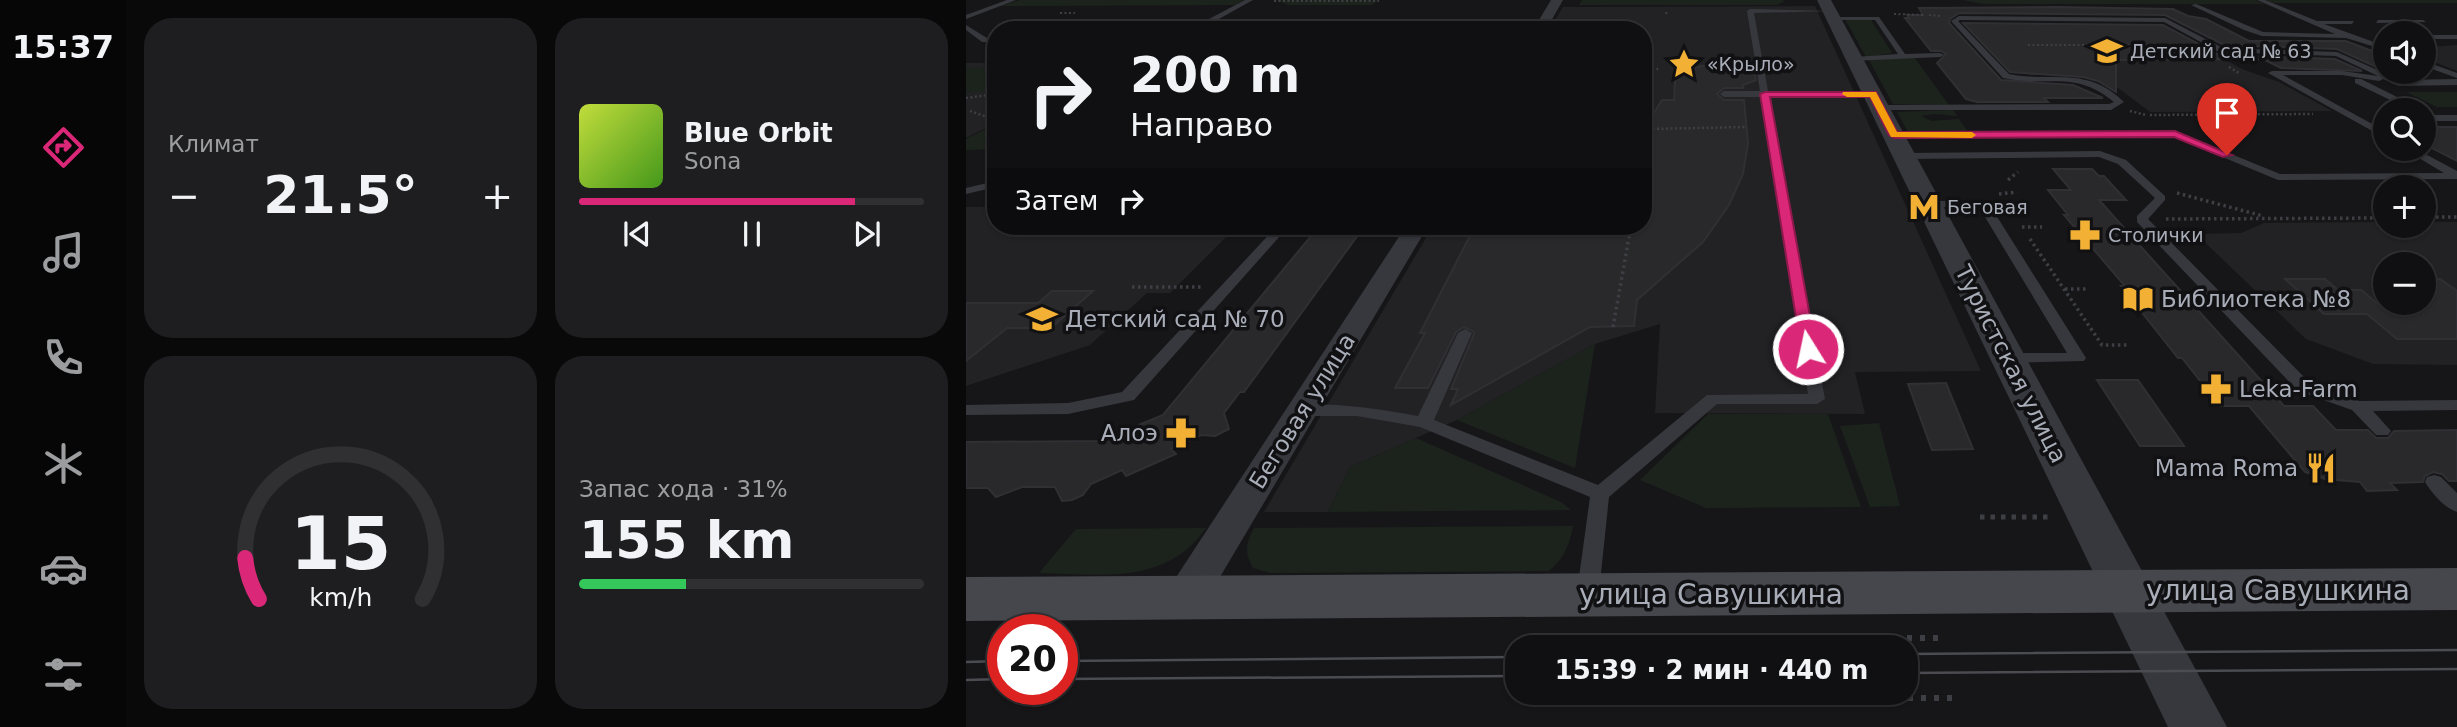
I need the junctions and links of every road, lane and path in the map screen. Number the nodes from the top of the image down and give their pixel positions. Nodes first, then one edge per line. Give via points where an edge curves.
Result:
1 (1013, 0) edge
2 (1250, 0) edge
3 (1274, 0) edge
4 (1557, 0) edge
5 (2260, 0) edge
6 (1379, 1) edge
7 (2194, 5) dead end
8 (1287, 6) dead end
9 (1829, 10) edge
10 (1060, 13) dead end
11 (1075, 13) dead end
12 (1888, 14) dead end
13 (1924, 15) dead end
14 (966, 17) edge
15 (1210, 21) edge
16 (1544, 21) edge
17 (2312, 22) junction
18 (2352, 22) dead end
19 (967, 28) edge
20 (2328, 29) junction
21 (2347, 36) junction
22 (2436, 37) edge
23 (2457, 37) edge
24 (2361, 39) junction
25 (985, 40) joint
26 (975, 41) dead end
27 (2373, 44) edge
28 (2028, 45) dead end
29 (2177, 45) dead end
30 (2302, 53) junction
31 (1940, 55) dead end
32 (1976, 55) dead end
33 (1987, 55) junction
34 (1903, 56) junction
35 (1855, 60) junction
36 (2227, 66) dead end
37 (2436, 68) edge
38 (1652, 69) edge
39 (1658, 69) dead end
40 (2373, 71) edge
41 (2239, 73) dead end
42 (2342, 73) junction
43 (2457, 76) edge
44 (2373, 78) edge
45 (2436, 82) edge
46 (2457, 82) edge
47 (1724, 94) dead end
48 (1765, 94) junction
49 (987, 95) edge
50 (966, 98) edge
51 (2393, 98) edge
52 (970, 111) dead end
53 (2345, 113) junction
54 (2126, 115) dead end
55 (987, 117) edge
56 (2436, 118) edge
57 (2457, 118) edge
58 (1888, 123) junction
59 (1747, 127) dead end
60 (2373, 128) edge
61 (1652, 129) edge
62 (2430, 161) edge
63 (2457, 176) edge
64 (2146, 184) junction
65 (987, 186) edge
66 (966, 191) edge
67 (2017, 192) dead end
68 (1929, 204) junction
69 (2006, 204) dead end
70 (2436, 217) edge
71 (2457, 217) edge
72 (2271, 218) junction
73 (2373, 218) edge
74 (2141, 219) junction
75 (2042, 227) dead end
76 (1275, 235) edge
77 (1411, 235) edge
78 (1629, 235) edge
79 (1132, 287) dead end
80 (1228, 287) junction
81 (2064, 289) junction
82 (2087, 289) dead end
83 (1613, 327) dead end
84 (1465, 332) dead end
85 (2128, 345) dead end
86 (2008, 358) junction
87 (2457, 405) edge
88 (2358, 406) junction
89 (966, 410) edge
90 (1302, 411) junction
91 (1424, 422) junction
92 (2382, 431) dead end
93 (2434, 482) dead end
94 (1600, 494) junction
95 (2457, 505) edge
96 (2457, 589) edge
97 (2127, 591) junction
98 (1587, 594) junction
99 (1186, 597) junction
100 (966, 599) edge
101 (1918, 638) edge
102 (1938, 638) dead end
103 (1918, 698) edge
104 (1953, 698) dead end
105 (2198, 727) edge

1 - 14 lane
2 - 15 lane
3 - 6 path
3 - 8 path
4 - 16 street
5 - 17 lane
7 - 21 lane via 2262,34
9 - 34 lane via 1877,18
9 - 35 street, Туристская улица
9 - 48 lane via 1750,11
10 - 11 path
12 - 13 path
17 - 18 lane
17 - 20 lane
19 - 25 lane
20 - 21 lane
20 - 24 lane via 2379,37
21 - 24 lane
22 - 23 lane
24 - 27 lane
25 - 26 lane
28 - 29 path
30 - 33 lane via 2222,50 2165,20 1954,21
30 - 40 lane via 2337,54
30 - 42 lane
31 - 34 lane
32 - 33 lane
33 - 58 lane via 2006,76 2078,80 2097,85 2120,102 2111,107
34 - 35 lane
35 - 58 street, Туристская улица
36 - 41 path
37 - 43 lane
38 - 39 path
42 - 44 lane
42 - 51 lane
42 - 53 lane via 2272,73
45 - 46 lane
47 - 48 lane
48 - 58 lane
48 - 94 lane via 1817,399 1713,399
49 - 50 path
52 - 55 path
53 - 54 path
53 - 60 lane
56 - 57 lane
58 - 63 lane via 2175,134 2278,177
58 - 64 lane via 2099,154 2122,162
58 - 68 street, Туристская улица
59 - 61 path
62 - 63 lane
64 - 72 path
64 - 74 lane via 2161,198
65 - 66 lane
67 - 69 path via 1998,192
68 - 86 street, Туристская улица
68 - 86 lane via 1983,204 2078,358
70 - 71 path
72 - 73 path
72 - 74 path
74 - 88 lane via 2304,387
75 - 81 path via 2022,227
76 - 80 lane
77 - 90 street, Беговая улица
78 - 83 path
79 - 80 path
80 - 89 lane via 1128,397 1099,406 1064,409
81 - 82 path
81 - 85 path via 2102,345
84 - 91 lane
86 - 97 street, Туристская улица
87 - 88 lane
88 - 92 lane
90 - 91 lane via 1357,411
90 - 99 street, Беговая улица
91 - 94 lane
93 - 95 lane
94 - 98 lane
96 - 97 main road, улица Савушкина
97 - 98 main road, улица Савушкина
97 - 105 street, Туристская улица
98 - 99 main road, улица Савушкина
99 - 100 main road, улица Савушкина
101 - 102 path
103 - 104 path

